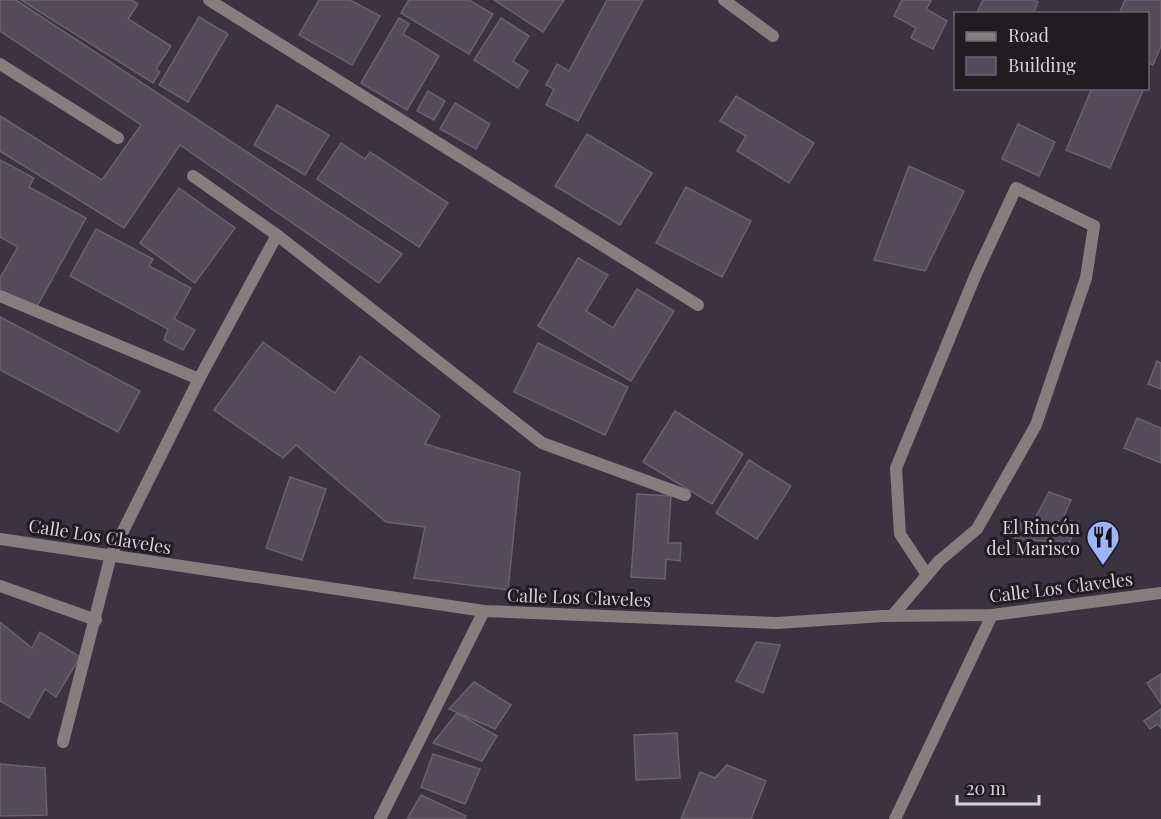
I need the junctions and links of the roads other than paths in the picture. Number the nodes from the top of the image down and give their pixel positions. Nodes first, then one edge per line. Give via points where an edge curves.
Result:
1 (209, 0) edge
2 (724, 0) edge
3 (773, 36) dead end
4 (0, 64) edge
5 (118, 138) dead end
6 (193, 176) dead end
7 (277, 235) junction
8 (0, 296) edge
9 (698, 305) dead end
10 (199, 379) junction
11 (685, 495) dead end
12 (0, 539) edge
13 (111, 555) junction
14 (927, 575) junction
15 (0, 586) edge
16 (1161, 593) edge
17 (484, 611) junction
18 (893, 615) junction
19 (992, 615) junction
20 (96, 620) junction
21 (63, 742) dead end
22 (380, 819) edge
23 (895, 819) edge

1 - 9 street
2 - 3 street
4 - 5 street
6 - 7 street
7 - 10 street
7 - 11 street via 542,443
8 - 10 street
10 - 13 street
12 - 13 street, Calle Los Claveles
13 - 17 street, Calle Los Claveles
13 - 20 street
14 - 14 street via 977,529 1036,425 1086,278 1095,226 1016,188 976,274 897,468 900,534
14 - 18 street
15 - 20 street
16 - 19 street, Calle Los Claveles
17 - 18 street, Calle Los Claveles via 777,623
17 - 22 street
18 - 19 street, Calle Los Claveles
19 - 23 street
20 - 21 street

